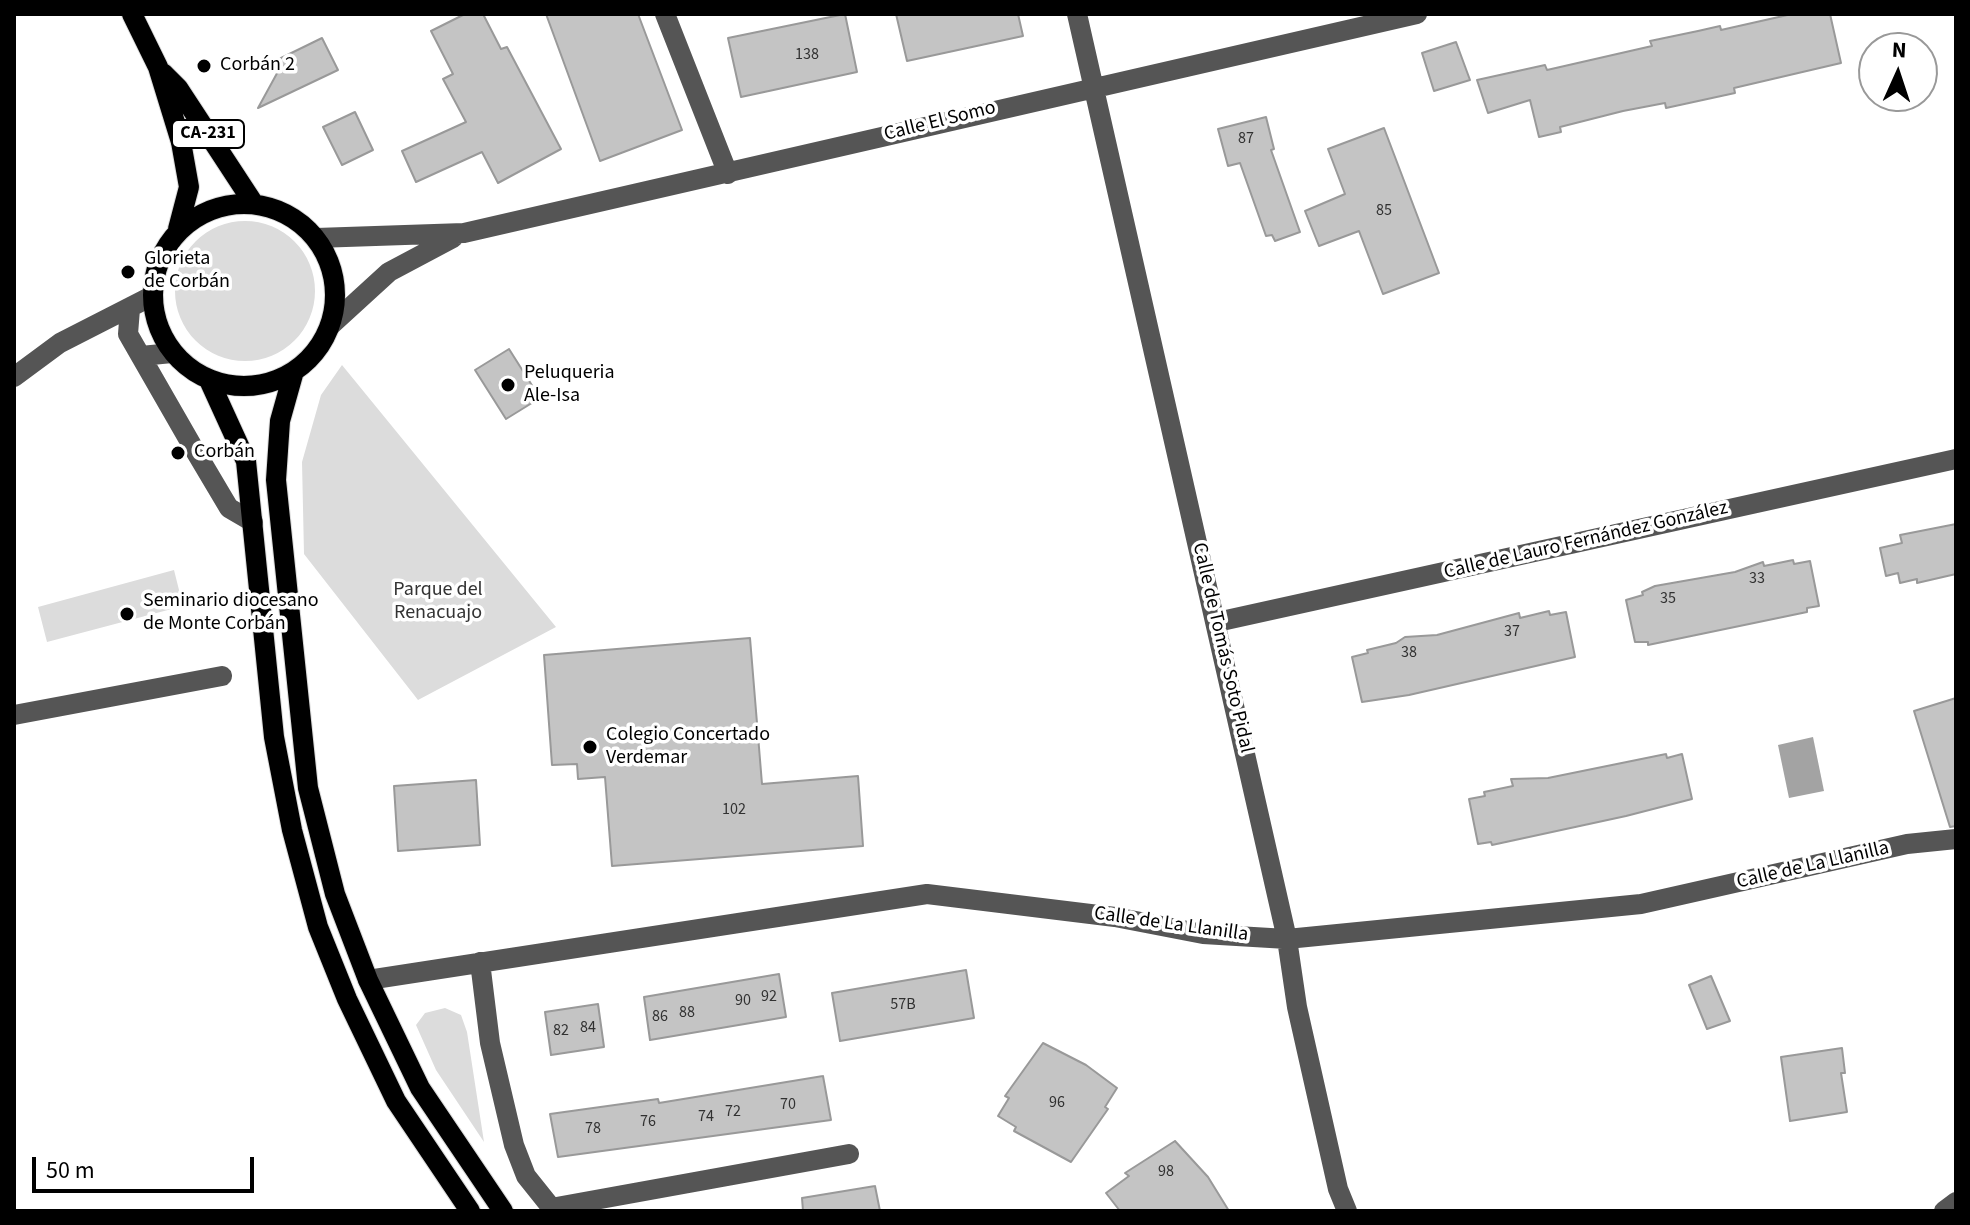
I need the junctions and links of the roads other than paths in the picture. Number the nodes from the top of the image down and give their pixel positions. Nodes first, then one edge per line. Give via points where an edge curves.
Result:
1 (132, 14) edge
2 (665, 14) edge
3 (1077, 14) edge
4 (1417, 14) edge
5 (158, 67) junction
6 (1092, 86) junction
7 (728, 174) junction
8 (254, 204) junction
9 (178, 229) junction
10 (464, 233) junction
11 (316, 238) junction
12 (152, 296) junction
13 (130, 309) junction
14 (331, 325) junction
15 (172, 353) junction
16 (141, 356) junction
17 (294, 371) junction
18 (14, 377) edge
19 (209, 380) junction
20 (1956, 459) edge
21 (253, 522) junction
22 (1217, 622) junction
23 (222, 676) dead end
24 (14, 715) edge
25 (1956, 839) edge
26 (1287, 939) junction
27 (480, 962) junction
28 (368, 980) junction
29 (849, 1154) dead end
30 (1956, 1202) edge
31 (553, 1209) edge
32 (470, 1211) edge
33 (503, 1211) edge
34 (1347, 1211) edge
35 (1944, 1211) edge

1 - 5 main road, CA-231
2 - 7 street
3 - 6 street, Calle de Tomás Soto Pidal
4 - 6 street, Calle El Somo
5 - 8 main road, CA-231 via 178,88
5 - 9 main road, CA-231 via 189,187
6 - 7 street, Calle El Somo
6 - 22 street, Calle de Tomás Soto Pidal
7 - 10 street, Calle El Somo
8 - 9 main road via 223,206
8 - 11 main road via 299,221
9 - 12 main road via 163,252
10 - 11 street, Calle El Somo
10 - 14 street, Calle El Somo via 389,272
11 - 14 main road via 331,265 336,295
12 - 13 street
12 - 15 main road
13 - 16 street via 128,334
13 - 18 street via 60,343
14 - 17 main road via 316,351
15 - 16 street
15 - 19 main road
16 - 21 street via 229,508
17 - 19 main road via 268,384 238,386
17 - 28 main road via 280,421 276,480 302,741 308,788 335,894
19 - 21 main road via 246,461
20 - 22 street, Calle de Lauro Fernández González
21 - 32 main road via 274,737 318,927 396,1101
22 - 26 street, Calle de Tomás Soto Pidal
23 - 24 street
25 - 26 street, Calle de La Llanilla via 1907,844 1641,904
26 - 27 street, Calle de La Llanilla via 1203,934 1115,917 927,894
26 - 34 street, Calle de Tomás Soto Pidal via 1297,1007
27 - 28 street, Calle de La Llanilla
27 - 31 street via 490,1043 514,1145 526,1176
28 - 33 main road via 420,1088
29 - 31 street
30 - 35 street

